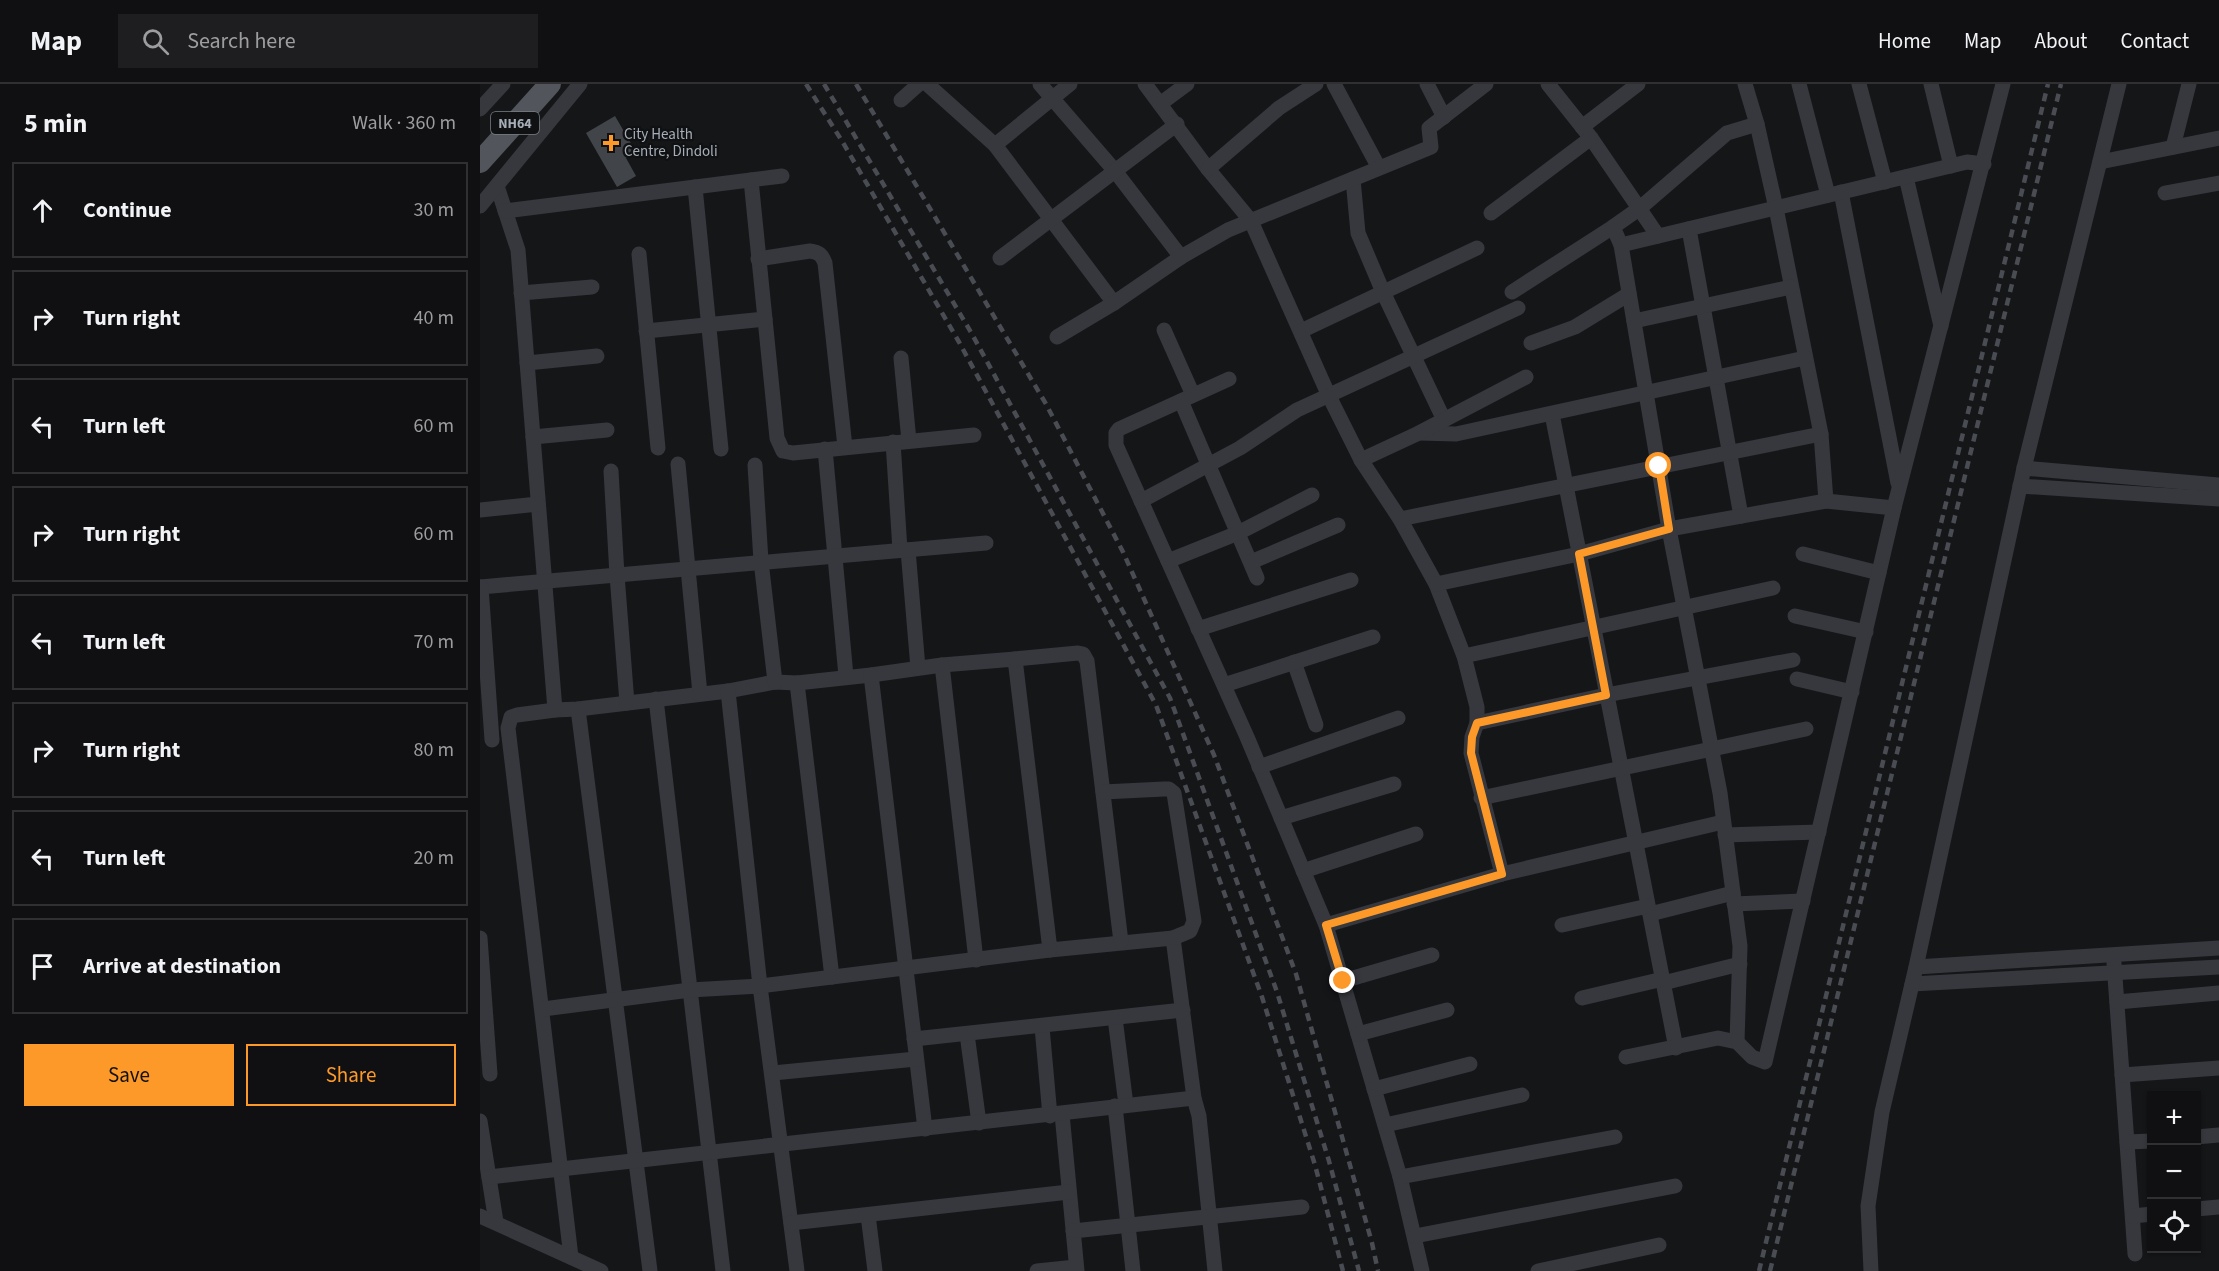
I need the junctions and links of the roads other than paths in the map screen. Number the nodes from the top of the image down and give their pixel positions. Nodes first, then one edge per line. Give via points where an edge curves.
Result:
1 (503, 84) edge
2 (530, 84) edge
3 (550, 84) edge
4 (580, 84) edge
5 (920, 84) edge
6 (927, 84) edge
7 (1040, 84) edge
8 (1070, 84) edge
9 (1145, 84) edge
10 (1186, 84) edge
11 (1316, 84) edge
12 (1334, 84) edge
13 (1427, 84) edge
14 (1486, 84) edge
15 (1548, 84) edge
16 (1638, 84) edge
17 (1744, 84) edge
18 (1799, 84) edge
19 (1859, 84) edge
20 (1931, 84) edge
21 (2003, 84) edge
22 (2119, 84) edge
23 (2189, 84) edge
24 (1053, 99) junction
25 (901, 100) dead end
26 (1160, 104) junction
27 (480, 109) edge
28 (1444, 117) junction
29 (1177, 124) junction
30 (1757, 124) junction
31 (1586, 133) junction
32 (2219, 138) edge
33 (480, 142) edge
34 (995, 145) junction
35 (2173, 147) junction
36 (480, 162) edge
37 (2100, 162) junction
38 (1984, 164) junction
39 (1951, 166) junction
40 (1379, 168) junction
41 (1208, 169) junction
42 (1115, 171) junction
43 (782, 176) dead end
44 (1906, 177) junction
45 (1353, 179) junction
46 (751, 180) junction
47 (1885, 182) junction
48 (2219, 183) edge
49 (497, 186) junction
50 (695, 187) junction
51 (2165, 193) dead end
52 (1834, 194) junction
53 (480, 206) edge
54 (1641, 208) junction
55 (1776, 208) junction
56 (505, 211) junction
57 (1491, 213) dead end
58 (1052, 219) junction
59 (1251, 221) junction
60 (1613, 227) junction
61 (1689, 229) junction
62 (1658, 236) junction
63 (1621, 245) junction
64 (1477, 248) dead end
65 (639, 254) dead end
66 (1000, 258) dead end
67 (1181, 258) junction
68 (758, 259) junction
69 (592, 287) dead end
70 (1791, 287) junction
71 (1383, 292) junction
72 (1512, 292) dead end
73 (521, 293) junction
74 (1629, 294) junction
75 (1114, 303) junction
76 (1703, 306) junction
77 (1518, 308) dead end
78 (765, 319) junction
79 (1634, 321) junction
80 (709, 324) junction
81 (1941, 327) junction
82 (1164, 330) dead end
83 (646, 331) junction
84 (1301, 331) junction
85 (1057, 337) dead end
86 (1531, 343) dead end
87 (597, 356) dead end
88 (1414, 356) junction
89 (901, 358) dead end
90 (1805, 358) junction
91 (527, 363) junction
92 (1716, 377) junction
93 (1526, 378) dead end
94 (1229, 379) dead end
95 (1646, 393) junction
96 (1329, 396) junction
97 (1187, 398) junction
98 (1552, 414) junction
99 (1444, 420) junction
100 (607, 430) dead end
101 (1419, 433) junction
102 (1821, 434) junction
103 (974, 435) dead end
104 (532, 437) junction
105 (909, 441) junction
106 (893, 442) junction
107 (845, 447) junction
108 (658, 448) dead end
109 (721, 449) dead end
110 (825, 449) junction
111 (1730, 452) junction
112 (1361, 460) junction
113 (678, 464) dead end
114 (755, 465) dead end
115 (1209, 465) junction
116 (1659, 466) junction
117 (2024, 468) junction
118 (611, 471) dead end
119 (1565, 484) junction
120 (2219, 485) edge
121 (2020, 486) junction
122 (1899, 489) junction
123 (1312, 495) dead end
124 (2219, 499) edge
125 (1141, 501) junction
126 (1826, 501) junction
127 (538, 504) junction
128 (1894, 508) junction
129 (480, 510) edge
130 (1741, 516) junction
131 (1400, 519) junction
132 (1338, 525) dead end
133 (1669, 529) junction
134 (1238, 533) junction
135 (986, 543) dead end
136 (904, 550) junction
137 (1579, 554) junction
138 (1803, 554) dead end
139 (835, 556) junction
140 (761, 561) junction
141 (1168, 561) junction
142 (1251, 562) junction
143 (688, 568) junction
144 (1879, 573) junction
145 (616, 575) junction
146 (1257, 578) dead end
147 (1351, 580) dead end
148 (544, 582) junction
149 (1436, 584) junction
150 (480, 587) edge
151 (1773, 588) dead end
152 (1684, 607) junction
153 (1795, 615) dead end
154 (1593, 627) junction
155 (1198, 628) junction
156 (1866, 632) junction
157 (1373, 637) dead end
158 (1464, 656) junction
159 (1016, 659) junction
160 (1793, 660) dead end
161 (1294, 662) junction
162 (942, 665) junction
163 (918, 668) junction
164 (871, 675) junction
165 (846, 676) junction
166 (1698, 677) junction
167 (1797, 680) dead end
168 (775, 682) junction
169 (796, 683) junction
170 (1224, 685) junction
171 (728, 691) junction
172 (1852, 692) junction
173 (700, 694) junction
174 (1606, 695) junction
175 (656, 699) junction
176 (627, 703) junction
177 (578, 709) junction
178 (555, 710) junction
179 (1398, 718) dead end
180 (1477, 723) junction
181 (1316, 726) dead end
182 (1806, 729) dead end
183 (509, 738) junction
184 (486, 740) edge
185 (1712, 749) junction
186 (1259, 767) junction
187 (1620, 768) junction
188 (1394, 784) dead end
189 (1103, 792) junction
190 (1481, 798) junction
191 (1281, 818) junction
192 (1724, 829) junction
193 (1820, 832) junction
194 (1416, 834) dead end
195 (1636, 843) junction
196 (1303, 870) junction
197 (1502, 874) junction
198 (1733, 898) junction
199 (1803, 901) junction
200 (1649, 910) junction
201 (1326, 925) junction
202 (1562, 925) dead end
203 (480, 938) edge
204 (1173, 938) junction
205 (1121, 942) junction
206 (2219, 948) edge
207 (1050, 950) junction
208 (2113, 954) junction
209 (1432, 955) dead end
210 (976, 960) junction
211 (1740, 964) junction
212 (1916, 967) junction
213 (2219, 967) edge
214 (905, 968) junction
215 (2115, 973) junction
216 (832, 977) junction
217 (1343, 981) junction
218 (1663, 981) junction
219 (1912, 984) junction
220 (760, 986) junction
221 (690, 990) junction
222 (2219, 993) edge
223 (1582, 998) dead end
224 (616, 999) junction
225 (2117, 1002) junction
226 (543, 1009) junction
227 (1183, 1010) junction
228 (1448, 1011) dead end
229 (1115, 1018) junction
230 (1042, 1027) junction
231 (484, 1033) edge
232 (967, 1034) junction
233 (1358, 1034) junction
234 (914, 1039) junction
235 (1737, 1042) junction
236 (1676, 1047) junction
237 (1626, 1057) dead end
238 (916, 1059) junction
239 (1470, 1064) dead end
240 (2219, 1068) edge
241 (773, 1073) junction
242 (490, 1074) dead end
243 (2122, 1075) junction
244 (1374, 1089) junction
245 (1522, 1095) dead end
246 (1194, 1098) junction
247 (1120, 1106) junction
248 (1056, 1115) junction
249 (480, 1121) edge
250 (979, 1123) junction
251 (1384, 1125) junction
252 (925, 1129) junction
253 (2219, 1135) edge
254 (1615, 1137) dead end
255 (2201, 1137) edge
256 (2147, 1140) edge
257 (2127, 1143) junction
258 (782, 1145) junction
259 (708, 1153) junction
260 (636, 1161) junction
261 (560, 1170) junction
262 (489, 1177) junction
263 (1400, 1178) junction
264 (1675, 1186) dead end
265 (1069, 1192) junction
266 (2219, 1207) edge
267 (1302, 1208) dead end
268 (2201, 1209) edge
269 (2147, 1214) edge
270 (868, 1215) junction
271 (480, 1216) edge
272 (2133, 1216) junction
273 (1209, 1217) junction
274 (496, 1222) junction
275 (791, 1223) junction
276 (1128, 1224) junction
277 (1073, 1231) junction
278 (1415, 1236) junction
279 (1659, 1245) dead end
280 (2135, 1254) dead end
281 (575, 1263) edge
282 (1076, 1269) edge
283 (601, 1271) edge
284 (650, 1271) edge
285 (723, 1271) edge
286 (797, 1271) edge
287 (875, 1271) edge
288 (1037, 1271) edge
289 (1133, 1271) edge
290 (1215, 1271) edge
291 (1422, 1271) edge
292 (1538, 1271) edge
293 (1871, 1271) edge

1 - 27 street
2 - 33 main road, NH64
3 - 36 main road, NH64
4 - 49 street
5 - 25 street
6 - 34 street
7 - 24 street
8 - 24 street
9 - 26 street
10 - 26 street
11 - 41 street via 1279,108
12 - 40 street
13 - 28 street
14 - 28 street
15 - 31 street
16 - 31 street
17 - 30 street
18 - 52 street
19 - 47 street
20 - 39 street
21 - 38 street
22 - 37 street
23 - 35 street
24 - 34 street
24 - 42 street
26 - 29 street
28 - 40 street via 1430,128 1431,147
29 - 41 street
29 - 42 street
30 - 54 street via 1727,133
30 - 55 street
31 - 54 street
31 - 57 street
32 - 35 street
34 - 58 street
35 - 37 street
37 - 117 street
38 - 39 street via 1967,162
38 - 81 street
39 - 44 street
40 - 45 street
41 - 59 street
42 - 58 street
42 - 67 street
43 - 46 street
44 - 47 street
44 - 81 street
45 - 59 street
45 - 71 street via 1358,233
46 - 50 street
46 - 68 street
47 - 52 street
48 - 51 street
49 - 53 street
49 - 56 street
50 - 56 street
50 - 80 street
52 - 55 street
52 - 122 street
54 - 60 street
54 - 62 street
55 - 61 street
55 - 70 street
56 - 73 street via 518,250
58 - 66 street
58 - 75 street
59 - 67 street
59 - 84 street
60 - 63 street
60 - 72 street
61 - 62 street
61 - 76 street
62 - 63 street
63 - 74 street
64 - 71 street
65 - 83 street
67 - 75 street
68 - 78 street
68 - 107 street via 810,251 822,256
69 - 73 street
70 - 76 street
70 - 90 street
71 - 84 street
71 - 88 street
73 - 91 street
74 - 79 street
74 - 86 street via 1575,327
75 - 85 street
76 - 79 street
76 - 92 street
77 - 88 street
78 - 80 street
78 - 110 street via 779,446 793,453
79 - 95 street
80 - 83 street
80 - 109 street
81 - 122 street
82 - 97 street
83 - 108 street
84 - 96 street
87 - 91 street
88 - 96 street
88 - 99 street
89 - 105 street
90 - 92 street
90 - 102 street
91 - 104 street
92 - 95 street
92 - 111 street
93 - 99 street
94 - 97 street
95 - 98 street
95 - 116 street
96 - 112 street
96 - 115 street via 1297,410
97 - 115 street
97 - 125 street via 1119,429 1116,434 1116,445
98 - 101 street via 1456,434
98 - 119 street
99 - 101 street
100 - 104 street
101 - 112 street
102 - 111 street
102 - 126 street
103 - 105 street
104 - 127 street
105 - 106 street
106 - 107 street
106 - 136 street
107 - 110 street
110 - 139 street
111 - 116 street
111 - 130 street
112 - 131 street
113 - 143 street
114 - 140 street
115 - 125 street
115 - 134 street
116 - 119 street
116 - 133 street
117 - 120 street
117 - 121 street
118 - 145 street
119 - 131 street
119 - 137 street
121 - 124 street
121 - 212 street
122 - 128 street
123 - 134 street
125 - 141 street
126 - 128 street
126 - 130 street
127 - 129 street
127 - 148 street
128 - 144 street
130 - 133 street
131 - 149 street
132 - 142 street
133 - 137 street
133 - 152 street
134 - 141 street
134 - 142 street
135 - 136 street
136 - 139 street
136 - 163 street
137 - 149 street
137 - 154 street
138 - 144 street
139 - 140 street
139 - 165 street
140 - 143 street
140 - 168 street
141 - 155 street
142 - 146 street
143 - 145 street
143 - 173 street
144 - 156 street
145 - 148 street
145 - 176 street
147 - 155 street
148 - 150 street
148 - 178 street
149 - 158 street
150 - 184 street
151 - 152 street
152 - 154 street
152 - 166 street
153 - 156 street
154 - 158 street
154 - 174 street
155 - 170 street
156 - 172 street
157 - 161 street
158 - 180 street via 1477,707
159 - 162 street
159 - 189 street via 1073,652 1085,657
159 - 207 street
160 - 166 street
161 - 170 street
161 - 181 street
162 - 163 street
162 - 210 street
163 - 164 street
164 - 165 street
164 - 214 street
165 - 169 street
166 - 174 street
166 - 185 street
167 - 172 street
168 - 169 street
168 - 171 street
169 - 216 street
170 - 186 street
171 - 173 street
171 - 220 street
172 - 193 street
173 - 175 street
174 - 180 street
174 - 187 street
175 - 176 street
175 - 221 street
176 - 177 street
177 - 178 street
177 - 224 street
178 - 183 street via 511,717
179 - 186 street
180 - 190 street via 1471,753
182 - 185 street
183 - 184 street
183 - 226 street
185 - 187 street
185 - 192 street
186 - 191 street
187 - 190 street
187 - 195 street
188 - 191 street
189 - 204 street via 1169,789 1174,793 1194,921 1190,931
189 - 205 street
190 - 197 street
191 - 196 street
192 - 193 street
192 - 195 street
192 - 198 street
193 - 199 street
194 - 196 street
195 - 197 street
195 - 200 street
196 - 201 street
197 - 201 street
198 - 199 street
198 - 200 street
198 - 211 street
199 - 235 street via 1765,1062 1752,1057
200 - 202 street
200 - 218 street
201 - 217 street
203 - 231 street
204 - 205 street
204 - 227 street
205 - 207 street
206 - 208 street
207 - 210 street
208 - 212 street
208 - 215 street
209 - 217 street
210 - 214 street
211 - 218 street
211 - 235 street
212 - 219 street
213 - 215 street
214 - 216 street
214 - 234 street
215 - 219 street
215 - 225 street
216 - 220 street
217 - 233 street
218 - 223 street
218 - 236 street
219 - 293 street via 1882,1112 1868,1206
220 - 221 street
220 - 241 street
221 - 224 street
221 - 259 street
222 - 225 street
224 - 226 street
224 - 260 street
225 - 243 street
226 - 261 street
227 - 229 street
227 - 246 street
228 - 233 street
229 - 230 street
229 - 247 street
230 - 232 street
230 - 248 street
231 - 242 street
232 - 234 street
232 - 250 street
233 - 244 street
234 - 238 street
235 - 236 street via 1718,1038
236 - 237 street
238 - 241 street
238 - 252 street
239 - 244 street
240 - 243 street
241 - 258 street
243 - 257 street
244 - 251 street
245 - 251 street
246 - 247 street
246 - 273 street
247 - 248 street
247 - 276 street
248 - 250 street
248 - 265 street
249 - 262 street
250 - 252 street
251 - 263 street
252 - 258 street
253 - 255 street
254 - 263 street
256 - 257 street
257 - 272 street
258 - 259 street
258 - 275 street
259 - 260 street
259 - 285 street
260 - 261 street
260 - 284 street
261 - 262 street
261 - 281 street
262 - 274 street
263 - 278 street
264 - 278 street
265 - 270 street
265 - 277 street
266 - 268 street
267 - 273 street
269 - 272 street
270 - 275 street
270 - 287 street
271 - 274 street
272 - 280 street
273 - 276 street
273 - 290 street
274 - 281 street
275 - 286 street
276 - 277 street
276 - 289 street
277 - 282 street
278 - 291 street
279 - 292 street
281 - 283 street
282 - 288 street

